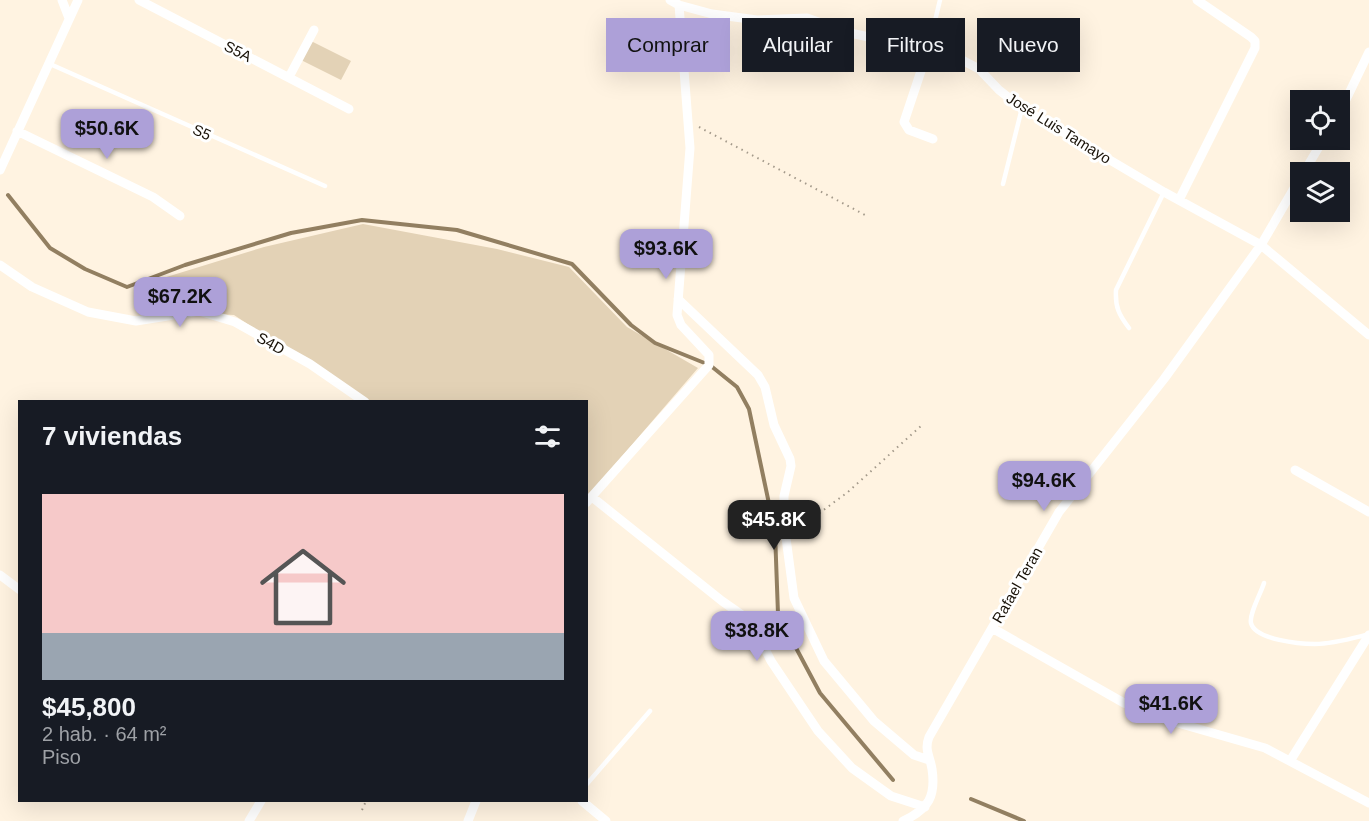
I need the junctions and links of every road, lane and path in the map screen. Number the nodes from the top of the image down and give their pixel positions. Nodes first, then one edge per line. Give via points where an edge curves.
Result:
1 (62, 0) edge
2 (78, 0) edge
3 (139, 0) edge
4 (940, 0) edge
5 (1197, 0) edge
6 (675, 3) edge
7 (69, 18) junction
8 (936, 18) edge
9 (314, 30) dead end
10 (866, 36) edge
11 (1369, 52) edge
12 (47, 63) junction
13 (921, 72) edge
14 (981, 72) edge
15 (289, 77) junction
16 (1350, 91) edge
17 (1022, 108) junction
18 (349, 109) dead end
19 (688, 122) junction
20 (17, 131) junction
21 (933, 139) dead end
22 (0, 170) edge
23 (1003, 184) dead end
24 (325, 186) dead end
25 (1164, 192) junction
26 (1290, 195) edge
27 (1179, 200) junction
28 (180, 216) dead end
29 (867, 216) dead end
30 (1261, 245) junction
31 (0, 265) edge
32 (678, 299) junction
33 (1129, 328) dead end
34 (1369, 335) edge
35 (362, 400) edge
36 (922, 425) dead end
37 (1295, 470) dead end
38 (589, 500) edge
39 (1369, 512) edge
40 (786, 538) junction
41 (0, 574) edge
42 (1264, 583) dead end
43 (18, 588) edge
44 (992, 628) junction
45 (1369, 635) edge
46 (650, 711) dead end
47 (929, 760) junction
48 (1290, 761) junction
49 (588, 783) edge
50 (260, 802) edge
51 (366, 802) edge
52 (476, 802) edge
53 (583, 802) edge
54 (1369, 803) edge
55 (926, 807) junction
56 (362, 810) dead end
57 (249, 821) edge
58 (468, 821) edge
59 (606, 821) edge
60 (903, 821) edge

1 - 7 street
2 - 7 street
3 - 15 street, S5A
4 - 8 lane
5 - 27 street via 1251,37 1256,48
6 - 10 street, José Luis Tamayo via 712,14 757,20 807,18
6 - 19 street
7 - 12 street
9 - 15 street
11 - 16 street
12 - 20 street
12 - 24 lane, S5
13 - 21 street via 904,122 909,130
14 - 17 street, José Luis Tamayo
15 - 18 street, S5A
17 - 23 lane
17 - 25 street, José Luis Tamayo
19 - 29 path
19 - 32 street via 690,148
20 - 22 street
20 - 28 street via 153,197
25 - 27 street, José Luis Tamayo
25 - 33 lane via 1116,290 1118,314
26 - 30 street, Rafael Teran
27 - 30 street, José Luis Tamayo
30 - 34 street, José Luis Tamayo
30 - 44 street, Rafael Teran via 1164,379 1059,513
31 - 35 street, S4D via 32,287 88,312 136,321 199,311 234,322 310,364
32 - 38 street via 679,320 709,355 709,365
32 - 40 street via 758,375 765,387 774,425 791,466 784,496
36 - 40 path via 848,492
37 - 39 street
38 - 55 street via 742,615 818,731 852,768 891,796
40 - 47 street via 794,598 824,661 874,721 914,755
41 - 43 street
42 - 45 lane via 1251,622 1262,634 1316,644
44 - 47 street, Rafael Teran via 929,737
44 - 48 street via 1124,703 1164,719 1252,744
45 - 48 street
46 - 49 lane
47 - 55 street, Rafael Teran via 933,792
48 - 54 street
50 - 57 street
51 - 56 path
52 - 58 street
53 - 59 street
55 - 60 street

